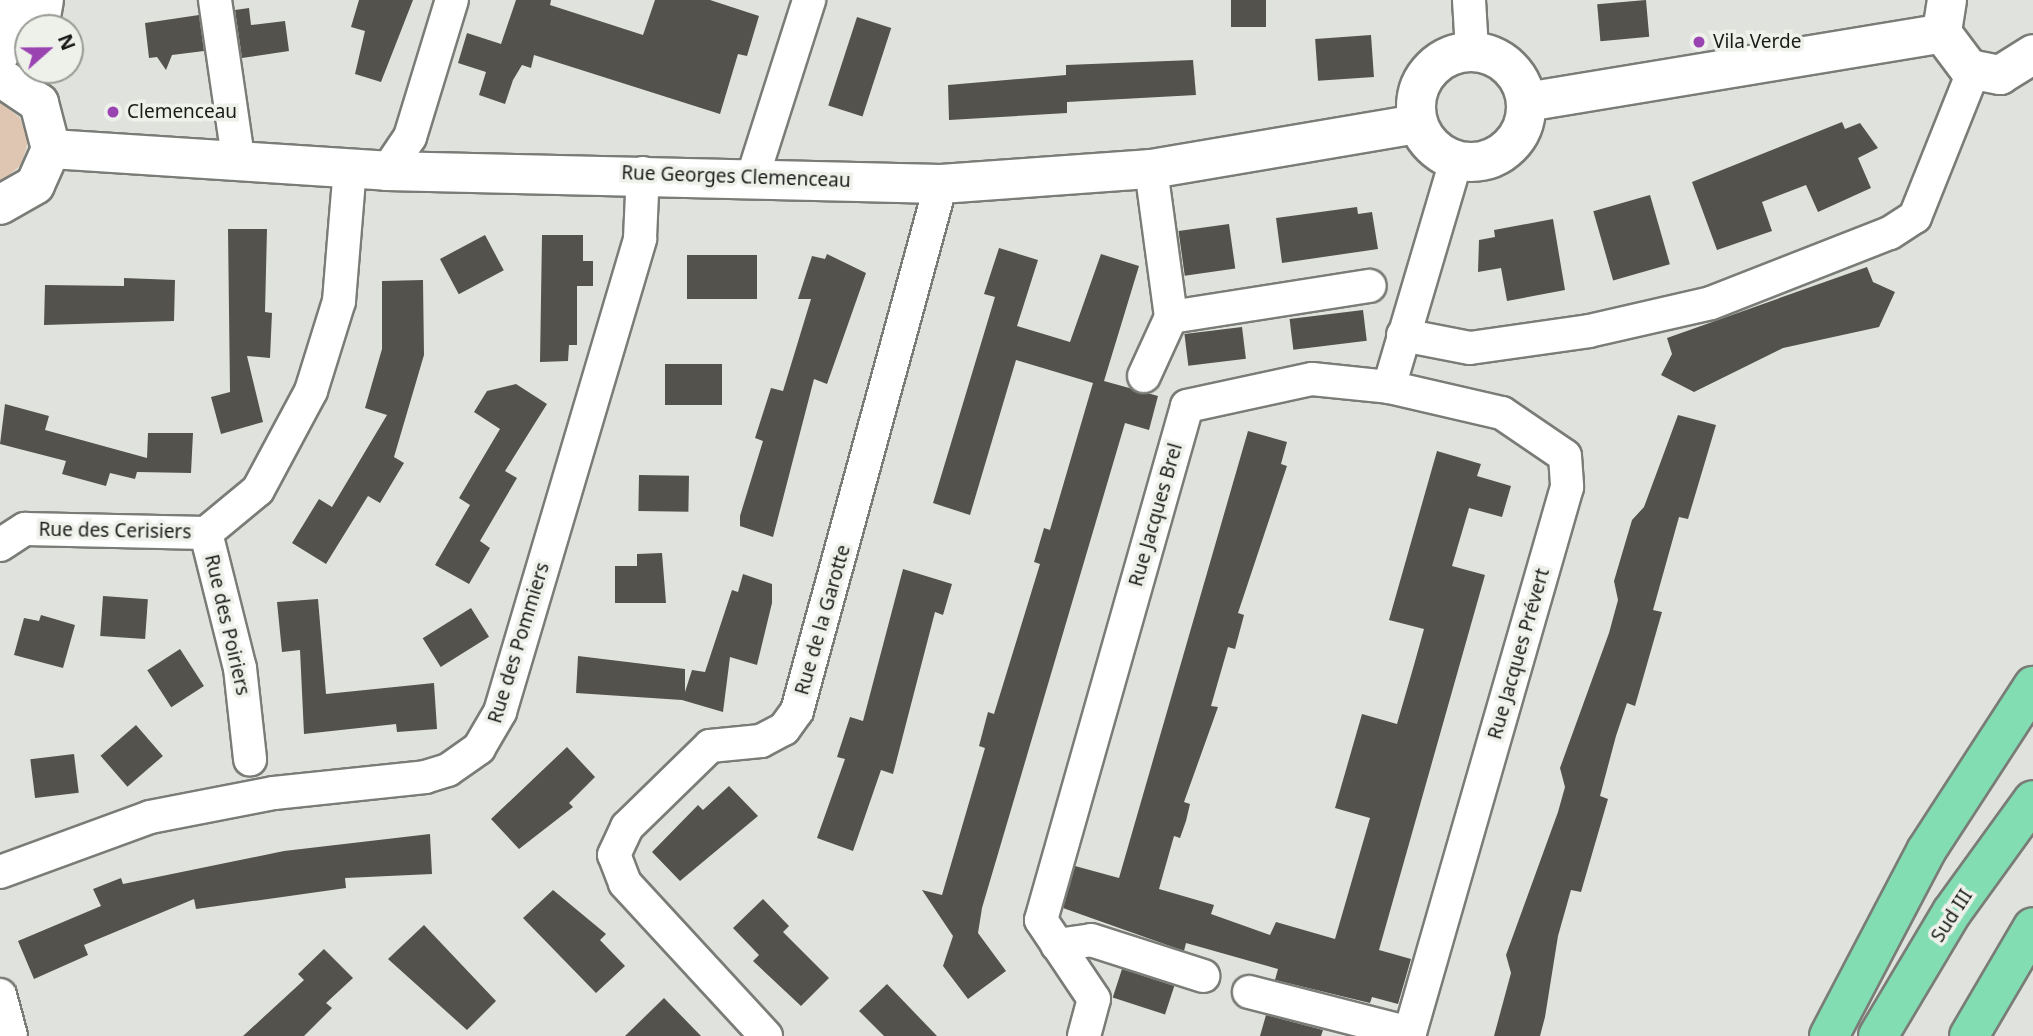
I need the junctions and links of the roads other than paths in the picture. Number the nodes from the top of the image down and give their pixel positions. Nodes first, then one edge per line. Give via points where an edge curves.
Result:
1 (12, 0) edge
2 (215, 0) edge
3 (452, 0) edge
4 (809, 0) edge
5 (1469, 0) edge
6 (1945, 17) edge
7 (1472, 51) junction
8 (0, 53) edge
9 (2033, 54) edge
10 (1973, 72) junction
11 (22, 84) edge
12 (1527, 102) junction
13 (1417, 124) junction
14 (51, 149) junction
15 (238, 158) junction
16 (1456, 161) junction
17 (369, 169) junction
18 (1151, 169) junction
19 (643, 173) junction
20 (753, 176) junction
21 (941, 184) junction
22 (0, 206) edge
23 (1370, 286) dead end
24 (1171, 317) junction
25 (1403, 335) junction
26 (1143, 376) dead end
27 (1389, 387) junction
28 (206, 533) junction
29 (0, 545) edge
30 (2033, 686) edge
31 (250, 759) dead end
32 (2033, 800) edge
33 (0, 872) edge
34 (2033, 927) edge
35 (1058, 945) junction
36 (1203, 976) dead end
37 (1249, 992) dead end
38 (0, 995) edge
39 (1409, 1034) edge
40 (11, 1036) edge
41 (766, 1036) edge
42 (1084, 1036) edge
43 (1829, 1036) edge
44 (1878, 1036) edge
45 (1969, 1036) edge

1 - 8 street
2 - 15 street
3 - 17 street via 410,137
4 - 20 street
5 - 7 street
6 - 10 street via 1956,60
6 - 12 street
7 - 12 street via 1512,70
7 - 13 street via 1435,64 1421,81
9 - 10 street via 2000,75
10 - 25 street via 1915,217 1890,233 1711,303 1589,331 1470,348
11 - 14 street via 39,103
12 - 16 street via 1512,146 1494,159
13 - 16 street via 1431,147
13 - 18 street, Rue Georges Clemenceau
14 - 15 street, Rue Georges Clemenceau
14 - 22 street via 35,185
15 - 17 street, Rue Georges Clemenceau
16 - 25 street
17 - 19 street, Rue Georges Clemenceau
17 - 28 street, Rue des Cerisiers via 340,301 311,391 258,490
18 - 21 street, Rue Georges Clemenceau
18 - 24 street
19 - 20 street, Rue Georges Clemenceau
19 - 33 street, Rue des Pommiers via 640,238 499,712 479,748 425,777 253,796 150,817
20 - 21 street, Rue Georges Clemenceau
21 - 41 street, Rue de la Garotte via 797,711 784,729 761,741 710,746 627,827 614,855 625,883
23 - 24 street
24 - 26 street
25 - 27 street
27 - 35 street, Rue Jacques Brel via 1312,379 1187,406 1041,920
27 - 39 street, Rue Jacques Prévert via 1502,413 1565,456 1567,487
28 - 29 street, Rue des Cerisiers via 25,529
28 - 31 street, Rue des Poiriers via 240,668
30 - 43 highway via 1926,851
32 - 44 highway, Sud III via 1952,912
34 - 45 highway
35 - 36 street via 1091,940
35 - 42 street, Rue Jacques Brel via 1094,999
37 - 39 street
38 - 40 street

